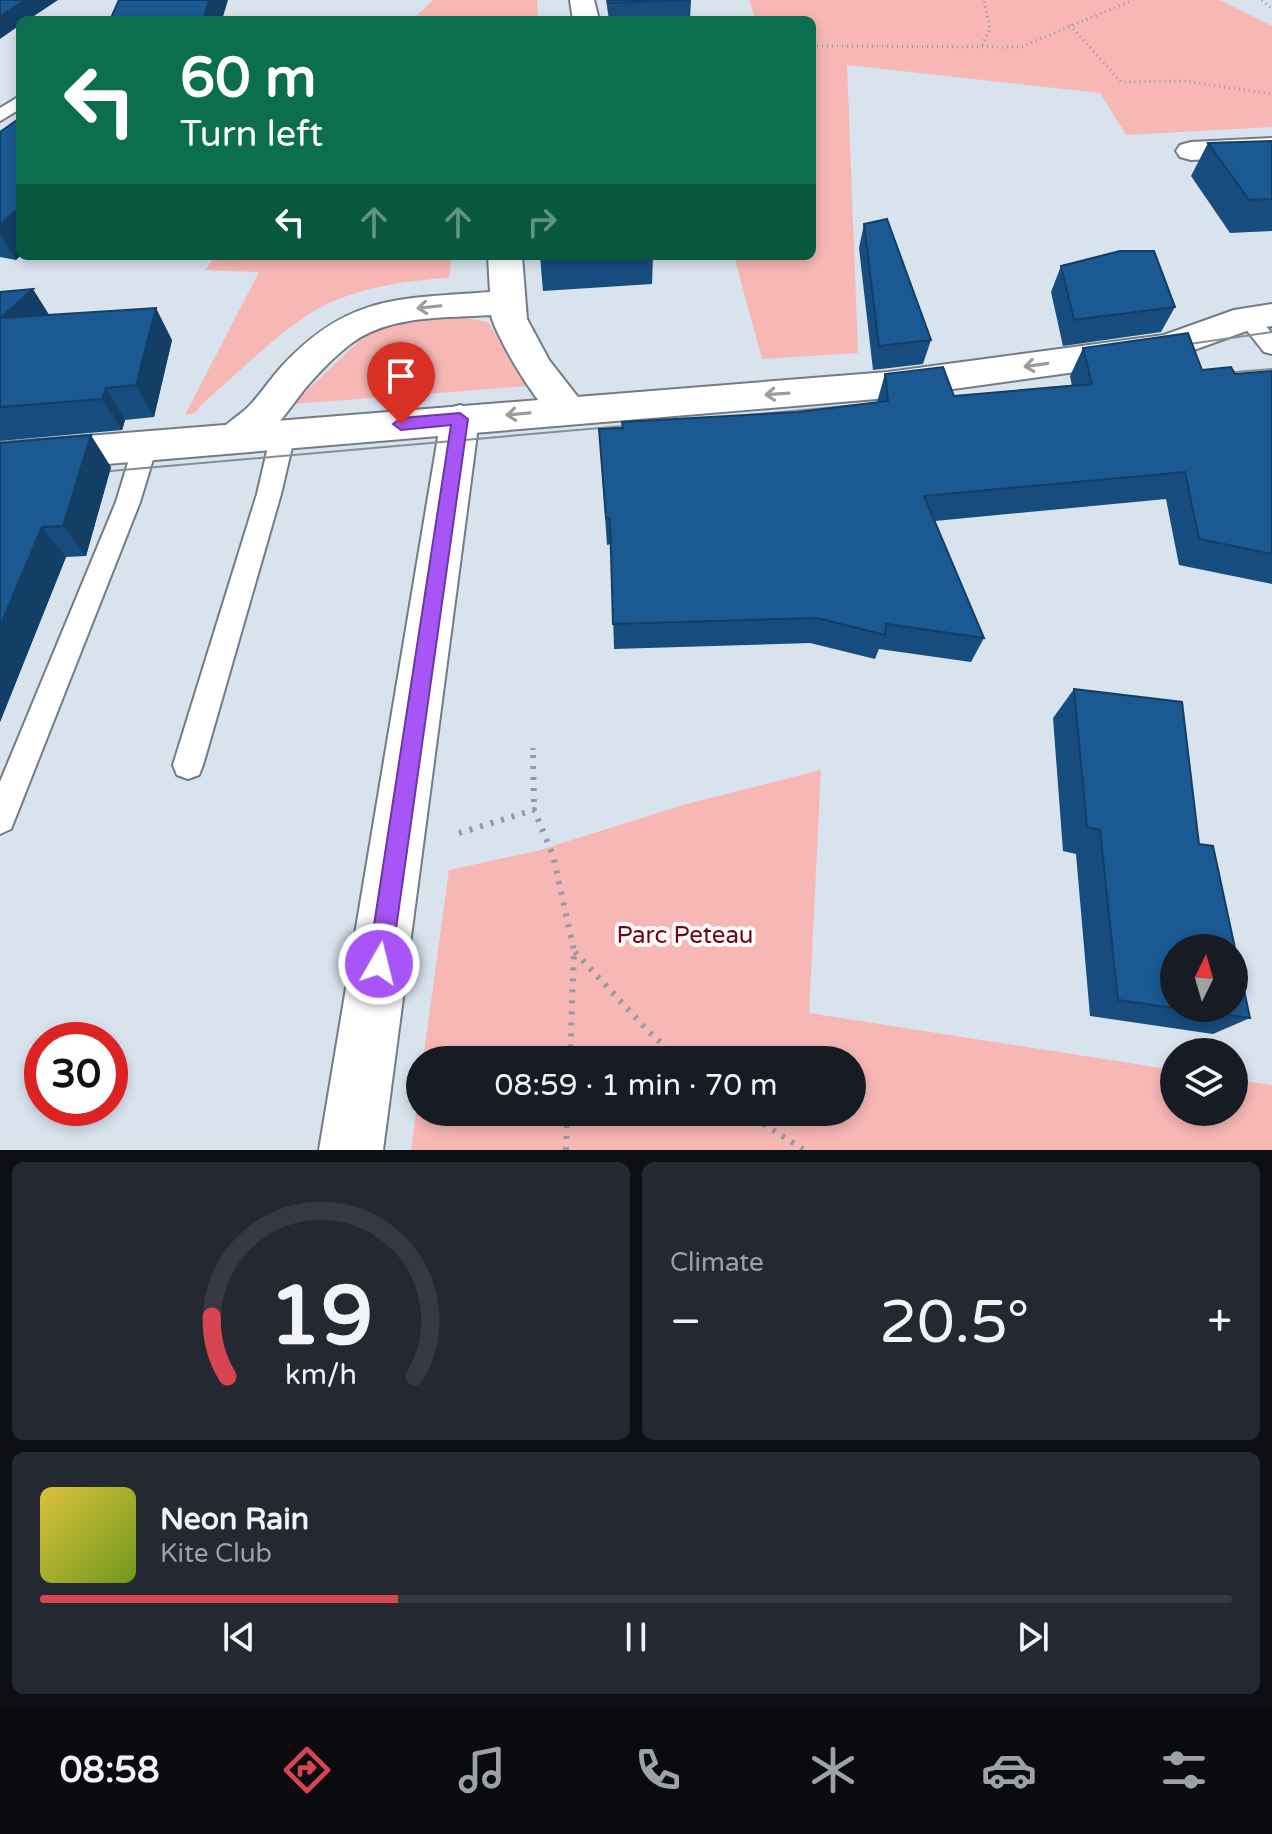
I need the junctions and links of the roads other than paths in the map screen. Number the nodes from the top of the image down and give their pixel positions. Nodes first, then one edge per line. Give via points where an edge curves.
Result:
1 (1272, 147) edge
2 (1191, 151) dead end
3 (505, 260) edge
4 (507, 302) junction
5 (1260, 317) edge
6 (1272, 347) edge
7 (569, 410) junction
8 (460, 419) junction
9 (283, 434) junction
10 (235, 438) junction
11 (145, 446) junction
12 (0, 458) edge
13 (188, 765) dead end
14 (0, 819) edge
15 (351, 1150) edge

1 - 2 street
3 - 4 street
4 - 7 street via 509,319 534,367
4 -> 10 street via 385,312 344,331
5 - 6 lane
5 -> 7 street via 1169,347 888,385
7 -> 8 street
8 - 9 street
8 - 15 street
9 - 10 street
9 - 13 lane
10 - 11 street
11 - 12 street
11 - 14 lane via 128,502

